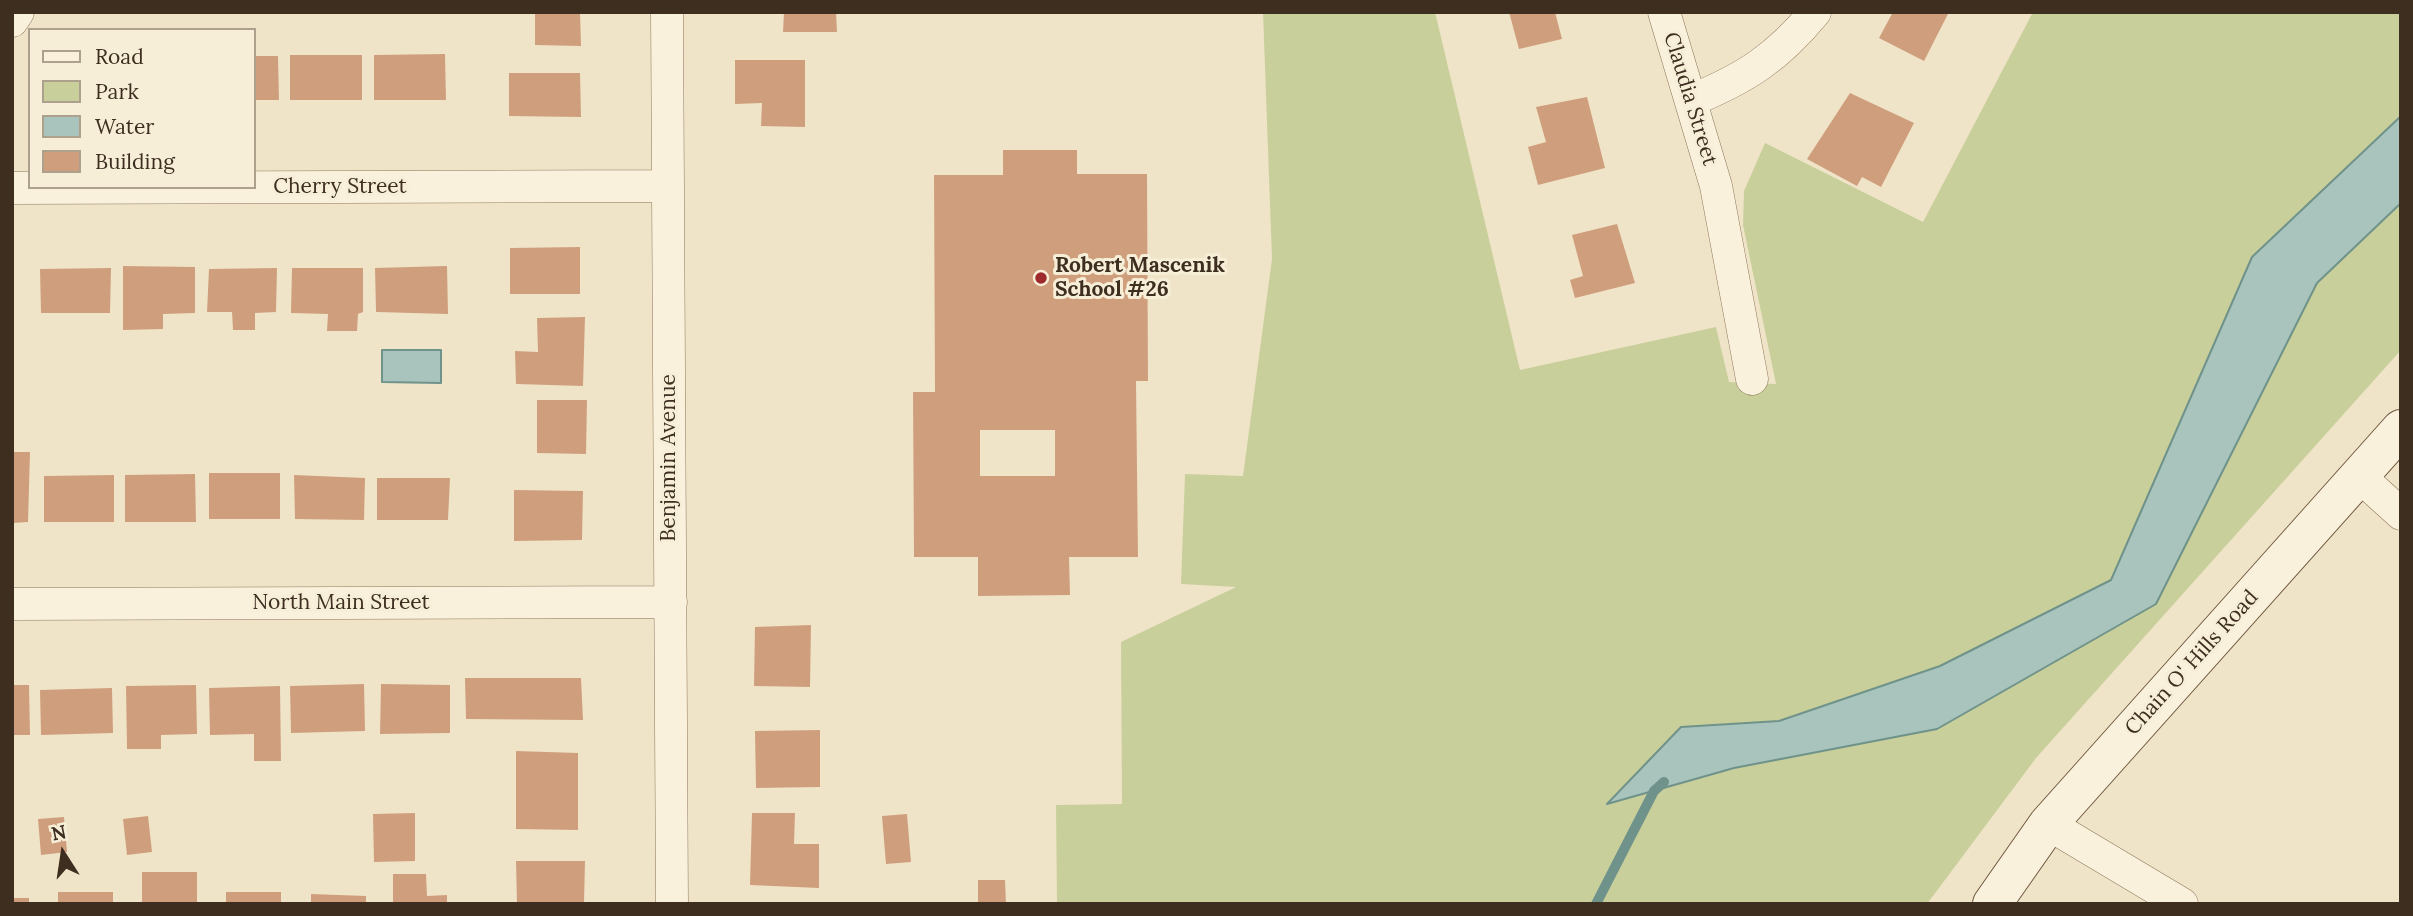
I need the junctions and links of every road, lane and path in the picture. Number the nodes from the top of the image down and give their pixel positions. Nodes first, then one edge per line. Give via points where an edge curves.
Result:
1 (18, 12) edge
2 (667, 12) edge
3 (1664, 12) edge
4 (1815, 12) edge
5 (12, 21) edge
6 (1692, 100) junction
7 (668, 186) junction
8 (256, 187) edge
9 (1752, 379) dead end
10 (2401, 429) edge
11 (2358, 475) junction
12 (2401, 514) edge
13 (671, 602) junction
14 (12, 604) edge
15 (2048, 824) junction
16 (672, 904) edge
17 (1992, 904) edge
18 (2182, 904) edge

1 - 5 street
2 - 7 street, Benjamin Avenue
3 - 6 street, Claudia Street
4 - 6 street via 1774,57 1734,83
6 - 9 street, Claudia Street via 1716,186
7 - 8 street, Cherry Street
7 - 13 street, Benjamin Avenue
10 - 11 street, Chain O' Hills Road
11 - 12 street
11 - 15 street, Chain O' Hills Road
13 - 14 street, North Main Street
13 - 16 street, Benjamin Avenue
15 - 17 street, Chain O' Hills Road
15 - 18 street

